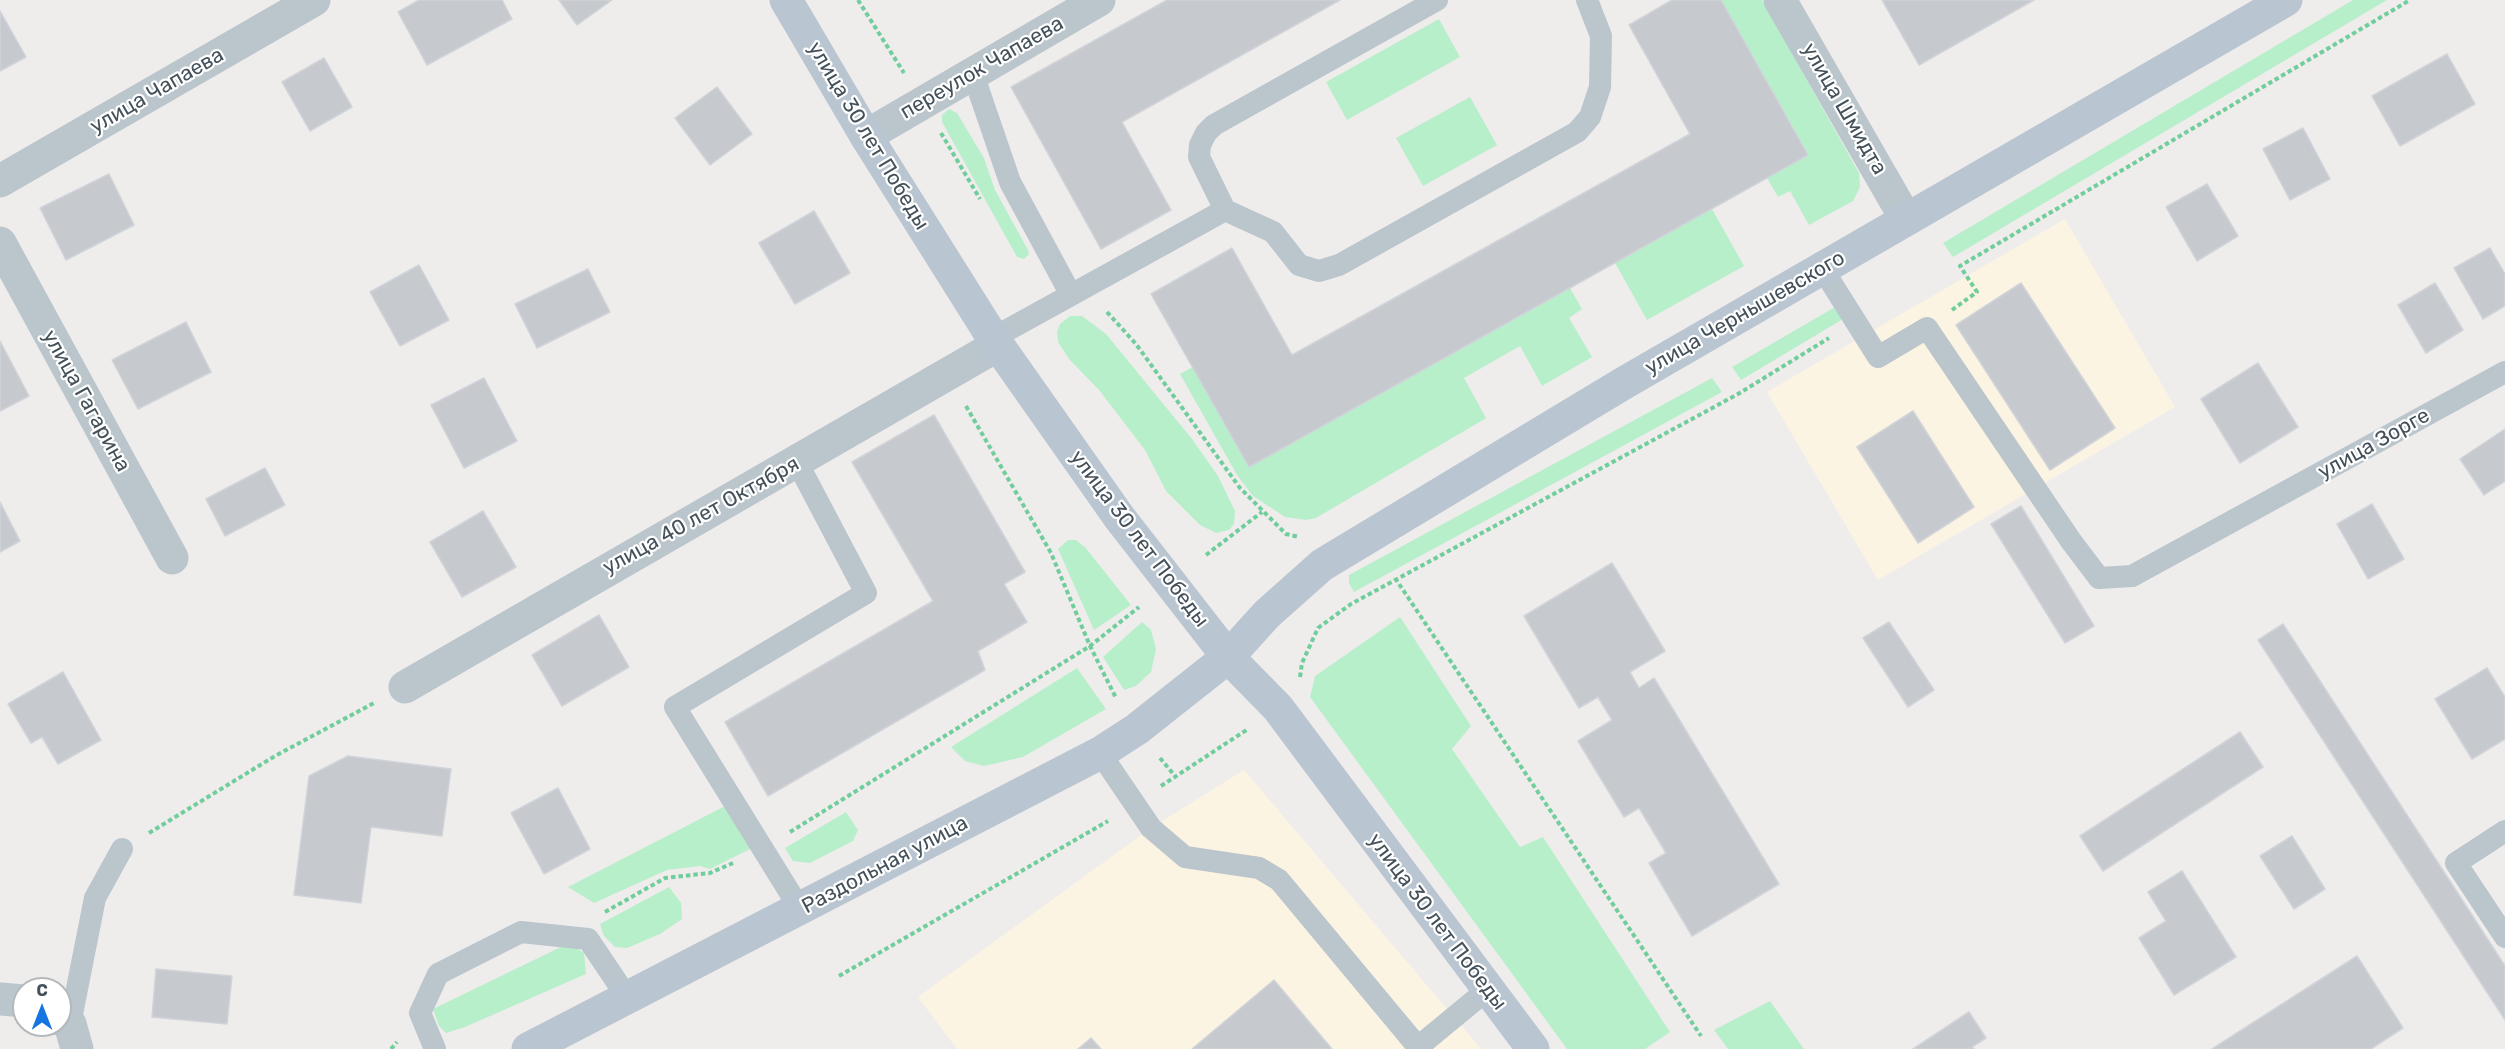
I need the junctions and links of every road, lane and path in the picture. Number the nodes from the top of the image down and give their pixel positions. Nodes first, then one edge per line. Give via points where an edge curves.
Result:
1 (314, 0) edge
2 (786, 0) edge
3 (858, 0) edge
4 (1099, 0) edge
5 (1437, 0) edge
6 (1780, 0) edge
7 (2286, 0) edge
8 (2410, 0) edge
9 (1591, 1) edge
10 (973, 74) junction
11 (922, 103) junction
12 (866, 136) junction
13 (0, 181) edge
14 (981, 201) dead end
15 (1225, 210) junction
16 (1906, 219) junction
17 (0, 243) edge
18 (1822, 268) junction
19 (1078, 291) junction
20 (1856, 322) junction
21 (1927, 328) junction
22 (996, 341) junction
23 (963, 366) junction
24 (2505, 372) edge
25 (797, 462) junction
26 (1262, 512) junction
27 (1303, 538) dead end
28 (1206, 555) dead end
29 (172, 558) dead end
30 (1395, 578) junction
31 (1139, 607) dead end
32 (1090, 646) junction
33 (1228, 657) junction
34 (1300, 683) dead end
35 (405, 687) joint
36 (1116, 699) dead end
37 (1256, 724) dead end
38 (1100, 753) junction
39 (1160, 757) dead end
40 (1175, 776) junction
41 (1135, 806) junction
42 (2505, 831) edge
43 (122, 849) joint
44 (763, 849) junction
45 (800, 909) junction
46 (2505, 937) edge
47 (588, 939) junction
48 (839, 976) dead end
49 (1487, 990) junction
50 (627, 997) junction
51 (72, 1015) edge
52 (1701, 1035) dead end
53 (435, 1049) edge
54 (528, 1049) edge
55 (1533, 1049) edge

1 - 13 street, улица Чапаева
2 - 12 street, улица 30 лет Победы
3 - 11 path
4 - 10 street, переулок Чапаева
5 - 15 lane via 1214,124 1203,139 1199,157
6 - 16 street, улица Шмидта
7 - 16 street, улица Чернышевского
8 - 21 path via 1960,266 1977,292
9 - 15 lane via 1600,36 1600,87 1590,117 1577,132 1326,270 1299,265 1274,232
10 - 11 street, переулок Чапаева
10 - 19 lane via 1010,182
11 - 12 street, переулок Чапаева
11 - 14 path
12 - 22 street, улица 30 лет Победы
15 - 19 lane
16 - 18 street, улица Чернышевского
17 - 29 street, улица Гагарина
18 - 20 lane
18 - 33 street, улица Чернышевского via 1322,565 1267,614
19 - 22 lane
19 - 26 path via 1136,344 1224,468
20 - 21 lane via 1878,357
20 - 30 path via 1738,394
21 - 24 lane, улица Зорге via 2099,578 2132,576
22 - 23 street, улица 40 лет Октября
22 - 33 street, улица 30 лет Победы via 1119,517
23 - 25 street, улица 40 лет Октября
23 - 32 path via 959,394 1051,553
25 - 35 street, улица 40 лет Октября
25 - 44 lane via 866,594 675,707
26 - 27 path via 1286,534
26 - 28 path
30 - 34 path via 1318,628 1302,663
30 - 52 path
31 - 32 path
32 - 36 path
32 - 44 path
33 - 38 street, Раздольная улица
33 - 49 street, улица 30 лет Победы via 1278,708
35 - 43 path via 275,756
37 - 40 path
38 - 41 lane
38 - 45 street, Раздольная улица
39 - 40 path
40 - 41 path
41 - 48 path
41 - 49 lane via 1151,828 1185,857 1259,868 1279,880 1418,1047
42 - 46 lane via 2456,862
43 - 51 lane via 96,898
44 - 45 lane
44 - 47 path via 710,873 664,878 595,918
45 - 50 street, Раздольная улица
47 - 50 lane
47 - 53 lane via 521,932 438,974 420,1013
49 - 55 street, улица 30 лет Победы
50 - 54 street, Раздольная улица

